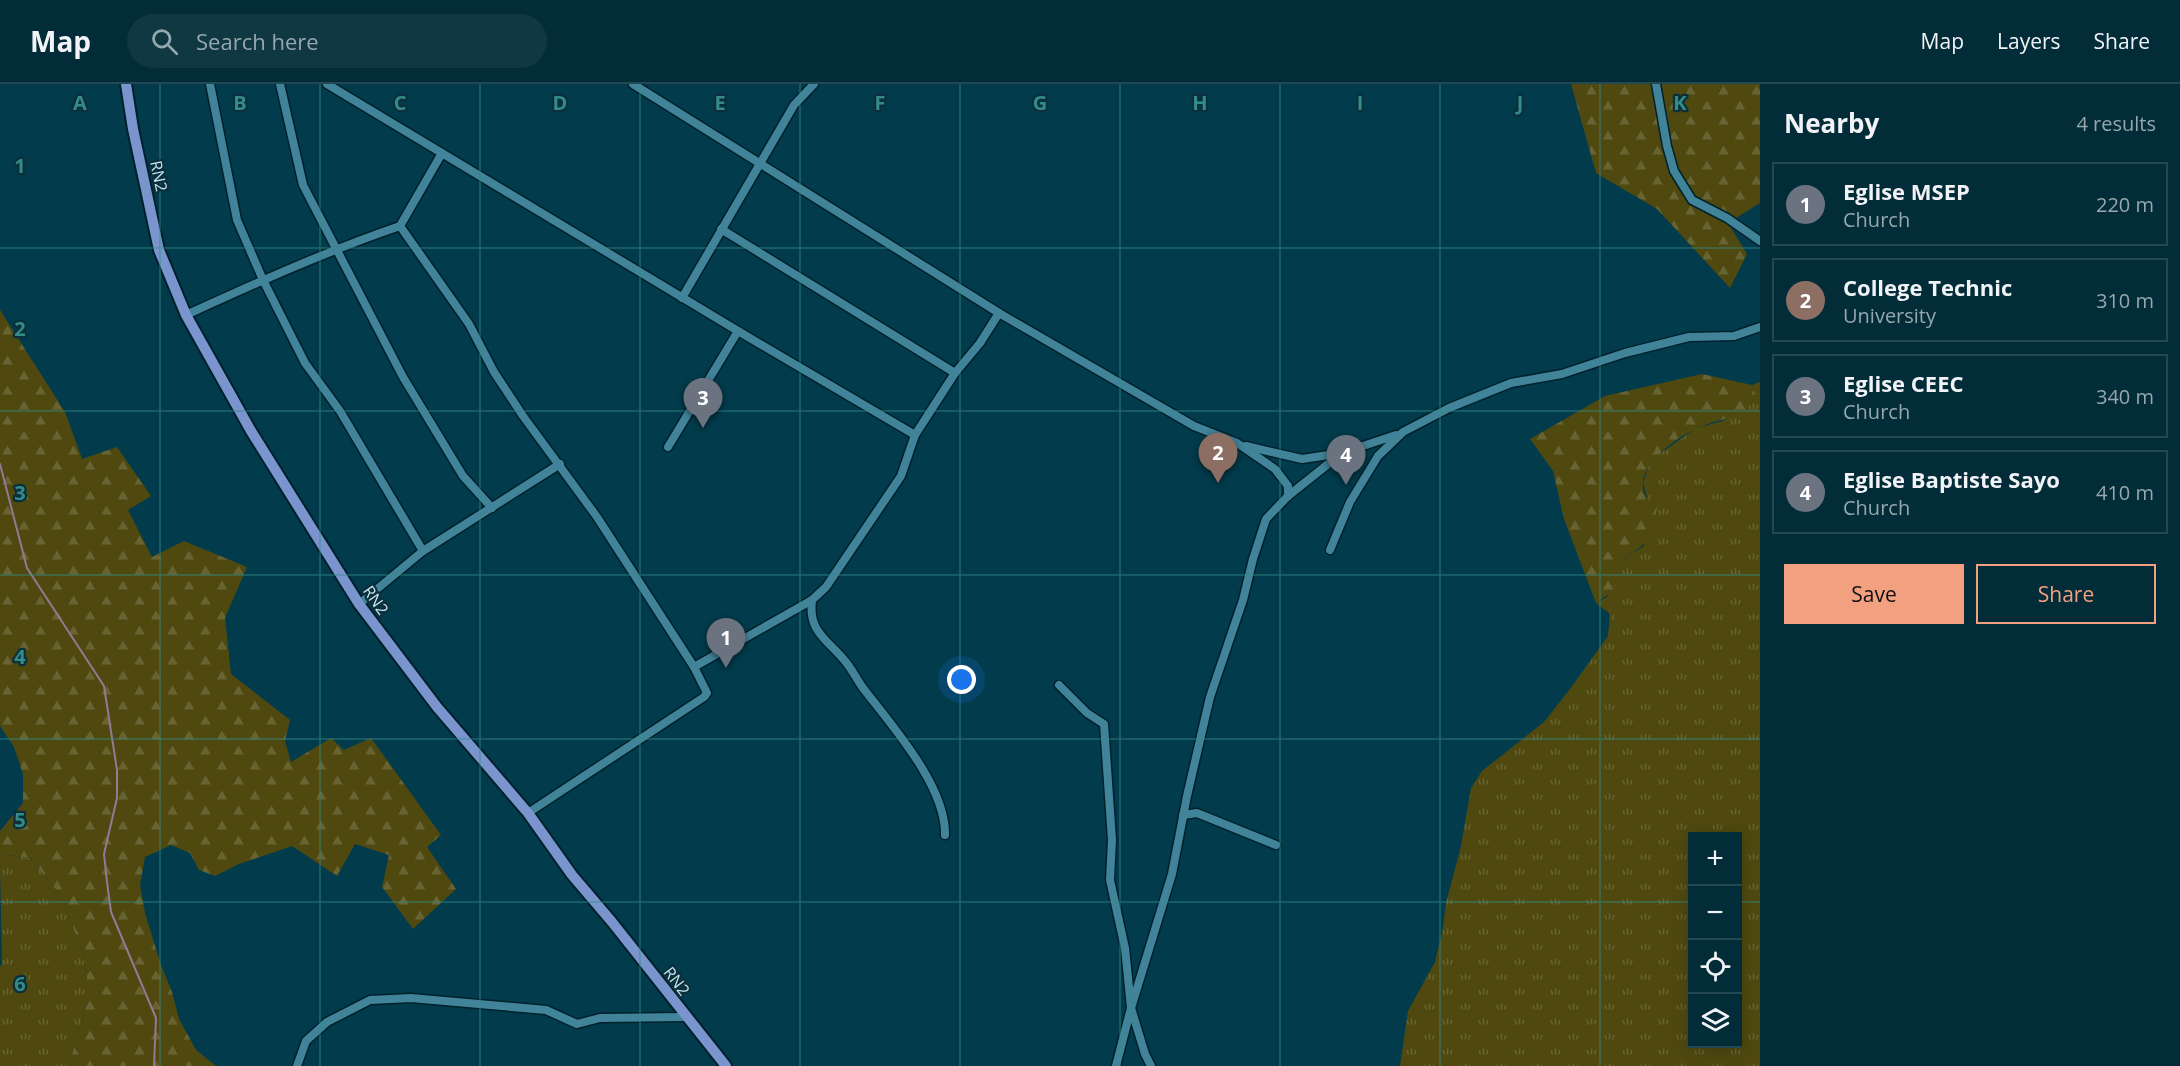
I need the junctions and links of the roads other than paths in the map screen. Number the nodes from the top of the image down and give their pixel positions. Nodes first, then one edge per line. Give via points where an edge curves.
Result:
1 (126, 84) edge
2 (210, 84) edge
3 (280, 84) edge
4 (327, 84) edge
5 (633, 84) edge
6 (814, 84) edge
7 (1656, 84) edge
8 (442, 153) junction
9 (760, 165) junction
10 (400, 226) junction
11 (721, 229) junction
12 (1760, 241) edge
13 (336, 251) junction
14 (263, 280) junction
15 (682, 298) junction
16 (999, 313) junction
17 (186, 315) junction
18 (1760, 327) edge
19 (738, 331) junction
20 (955, 373) junction
21 (1401, 434) junction
22 (915, 435) junction
23 (1237, 443) junction
24 (668, 447) dead end
25 (1342, 453) junction
26 (560, 464) junction
27 (1288, 496) junction
28 (492, 508) junction
29 (1330, 550) dead end
30 (423, 551) junction
31 (812, 600) junction
32 (359, 604) junction
33 (694, 668) junction
34 (1059, 685) dead end
35 (528, 813) junction
36 (1184, 815) junction
37 (945, 836) dead end
38 (1276, 845) dead end
39 (1131, 1008) junction
40 (686, 1017) junction
41 (297, 1066) edge
42 (726, 1066) edge
43 (1116, 1066) edge
44 (1151, 1066) edge

1 - 17 main road, RN2 via 159,250
2 - 14 street via 237,220
3 - 13 street via 303,185
4 - 8 street
5 - 9 street
6 - 9 street via 794,105
7 - 12 street via 1674,171 1692,200
8 - 10 street
8 - 15 street
9 - 11 street
9 - 16 street
10 - 13 street
10 - 26 street via 469,324 500,381
11 - 15 street
11 - 20 street
13 - 14 street
13 - 28 street via 427,417 463,476
14 - 17 street
14 - 30 street via 305,363 340,411
15 - 19 street
16 - 20 street
16 - 23 street via 1194,426
17 - 32 main road, RN2 via 251,431
18 - 21 street via 1734,336 1689,337 1562,374 1511,383 1452,406
19 - 22 street
19 - 24 street
20 - 22 street
21 - 25 street
21 - 29 street via 1377,458 1350,502
22 - 31 street via 901,476 826,587
23 - 25 street via 1302,459
23 - 27 street via 1275,469 1288,486
25 - 27 street
26 - 28 street
26 - 33 street
27 - 36 street via 1266,519 1252,559 1243,600 1210,697
28 - 30 street
30 - 32 street
31 - 33 street
31 - 37 street via 810,615 821,636 846,662 910,749 944,814
32 - 35 main road, RN2 via 437,707
33 - 35 street via 707,693 704,697
34 - 39 street via 1104,724 1112,840 1110,880 1125,948
35 - 40 main road, RN2 via 572,875
36 - 38 street via 1197,813
36 - 39 street via 1172,874
39 - 43 street
39 - 44 street
40 - 41 street via 600,1018 577,1024 546,1010 411,998 370,1000 327,1022 306,1041
40 - 42 main road, RN2

